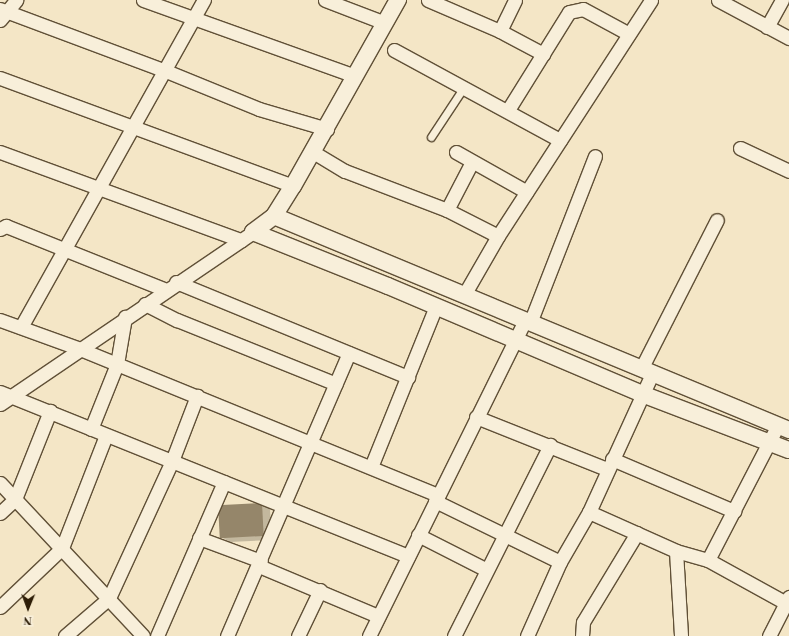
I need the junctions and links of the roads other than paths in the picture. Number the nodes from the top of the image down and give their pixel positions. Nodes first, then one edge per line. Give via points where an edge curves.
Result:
1 (16, 0) edge
2 (143, 0) edge
3 (204, 0) edge
4 (325, 0) edge
5 (398, 0) edge
6 (428, 0) edge
7 (515, 0) edge
8 (651, 0) edge
9 (718, 0) edge
10 (782, 0) edge
11 (2, 14) edge
12 (195, 19) junction
13 (385, 23) junction
14 (767, 27) junction
15 (500, 31) junction
16 (629, 34) junction
17 (789, 38) edge
18 (394, 50) dead end
19 (543, 54) junction
20 (166, 71) junction
21 (355, 76) junction
22 (0, 78) edge
23 (464, 87) junction
24 (508, 110) junction
25 (133, 128) junction
26 (327, 129) junction
27 (431, 137) dead end
28 (560, 140) junction
29 (740, 148) dead end
30 (0, 152) edge
31 (313, 152) junction
32 (456, 152) dead end
33 (595, 156) dead end
34 (472, 162) junction
35 (789, 171) edge
36 (293, 186) junction
37 (99, 189) junction
38 (527, 192) junction
39 (447, 210) junction
40 (274, 216) junction
41 (717, 220) dead end
42 (0, 228) edge
43 (247, 236) junction
44 (498, 236) junction
45 (65, 249) junction
46 (171, 286) junction
47 (464, 296) junction
48 (145, 304) junction
49 (436, 306) junction
50 (125, 318) junction
51 (0, 320) edge
52 (527, 322) junction
53 (21, 327) junction
54 (514, 339) junction
55 (80, 349) junction
56 (349, 353) junction
57 (117, 364) junction
58 (646, 372) junction
59 (408, 377) junction
60 (336, 384) junction
61 (6, 394) edge
62 (642, 394) junction
63 (197, 396) junction
64 (0, 404) edge
65 (50, 412) junction
66 (476, 417) junction
67 (786, 426) edge
68 (91, 428) junction
69 (106, 435) junction
70 (311, 442) junction
71 (771, 443) junction
72 (550, 445) junction
73 (789, 450) edge
74 (172, 461) junction
75 (610, 464) junction
76 (371, 467) junction
77 (224, 482) junction
78 (0, 483) edge
79 (437, 498) junction
80 (15, 499) junction
81 (284, 506) junction
82 (734, 511) junction
83 (589, 512) junction
84 (0, 513) edge
85 (637, 533) junction
86 (418, 535) junction
87 (504, 535) junction
88 (199, 538) junction
89 (62, 548) junction
90 (676, 551) junction
91 (408, 556) junction
92 (708, 560) junction
93 (560, 562) junction
94 (260, 563) junction
95 (487, 570) junction
96 (320, 590) junction
97 (109, 598) junction
98 (788, 600) edge
99 (0, 607) edge
100 (378, 616) junction
101 (65, 636) edge
102 (143, 636) edge
103 (157, 636) edge
104 (227, 636) edge
105 (298, 636) edge
106 (369, 636) edge
107 (454, 636) edge
108 (527, 636) edge
109 (582, 636) edge
110 (681, 636) edge
111 (769, 636) edge

1 - 11 street
2 - 12 street
3 - 12 street
4 - 13 street
5 - 13 street
6 - 15 street
7 - 15 street
8 - 16 street
9 - 14 street
10 - 14 street
11 - 20 street
12 - 20 street
12 - 21 street
13 - 21 street
14 - 17 street
15 - 19 street
16 - 19 street via 583,9 577,9 569,12
16 - 28 street
18 - 23 street
19 - 24 street
20 - 25 street
20 - 26 street via 259,109
21 - 26 street
22 - 25 street
23 - 24 street
23 - 27 lane
24 - 28 street
25 - 36 street
25 - 37 street
26 - 31 street
28 - 38 street
29 - 35 street
30 - 37 street
31 - 36 street
31 - 39 street via 346,171
32 - 34 street
33 - 52 street
34 - 38 street
34 - 39 street
36 - 40 street
37 - 43 street
37 - 45 street
38 - 44 street
39 - 44 street
40 - 43 street
40 - 47 street
41 - 58 street
42 - 45 street via 6,226
43 - 46 street
43 - 49 street
44 - 47 street
45 - 46 street
45 - 53 street
46 - 48 street
46 - 56 street
47 - 52 street
48 - 50 street
48 - 60 street via 177,320
49 - 54 street
49 - 59 street
50 - 55 street
50 - 57 street
51 - 53 street
52 - 54 street
52 - 58 street
53 - 55 street
54 - 62 street
54 - 66 street
55 - 57 street
55 - 61 street
56 - 59 street
56 - 60 street
57 - 63 street
57 - 68 street
58 - 62 street
58 - 67 street
59 - 76 street
60 - 70 street
61 - 64 street
61 - 65 street
62 - 71 street
62 - 75 street
63 - 70 street
63 - 74 street
65 - 68 street
65 - 80 street
66 - 72 street
66 - 79 street
67 - 71 street
68 - 69 street
69 - 74 street
69 - 89 street
70 - 76 street
70 - 81 street
71 - 73 street
71 - 82 street
72 - 75 street
72 - 87 street
74 - 77 street
74 - 97 street
75 - 82 street
75 - 83 street
76 - 79 street
77 - 81 street
77 - 88 street
78 - 80 street
79 - 86 street
79 - 87 street
80 - 84 street
80 - 89 street
81 - 91 street
81 - 94 street
82 - 92 street
83 - 85 street
83 - 93 street
85 - 90 street
85 - 109 street via 583,622
86 - 91 street
86 - 95 street
87 - 93 street
87 - 95 street
88 - 94 street
88 - 103 street
89 - 97 street
89 - 99 street
90 - 92 street
90 - 110 street
91 - 100 street
92 - 98 street
93 - 108 street
94 - 96 street
94 - 104 street
95 - 107 street
96 - 100 street
96 - 105 street
97 - 101 street
97 - 102 street
98 - 111 street
100 - 106 street

